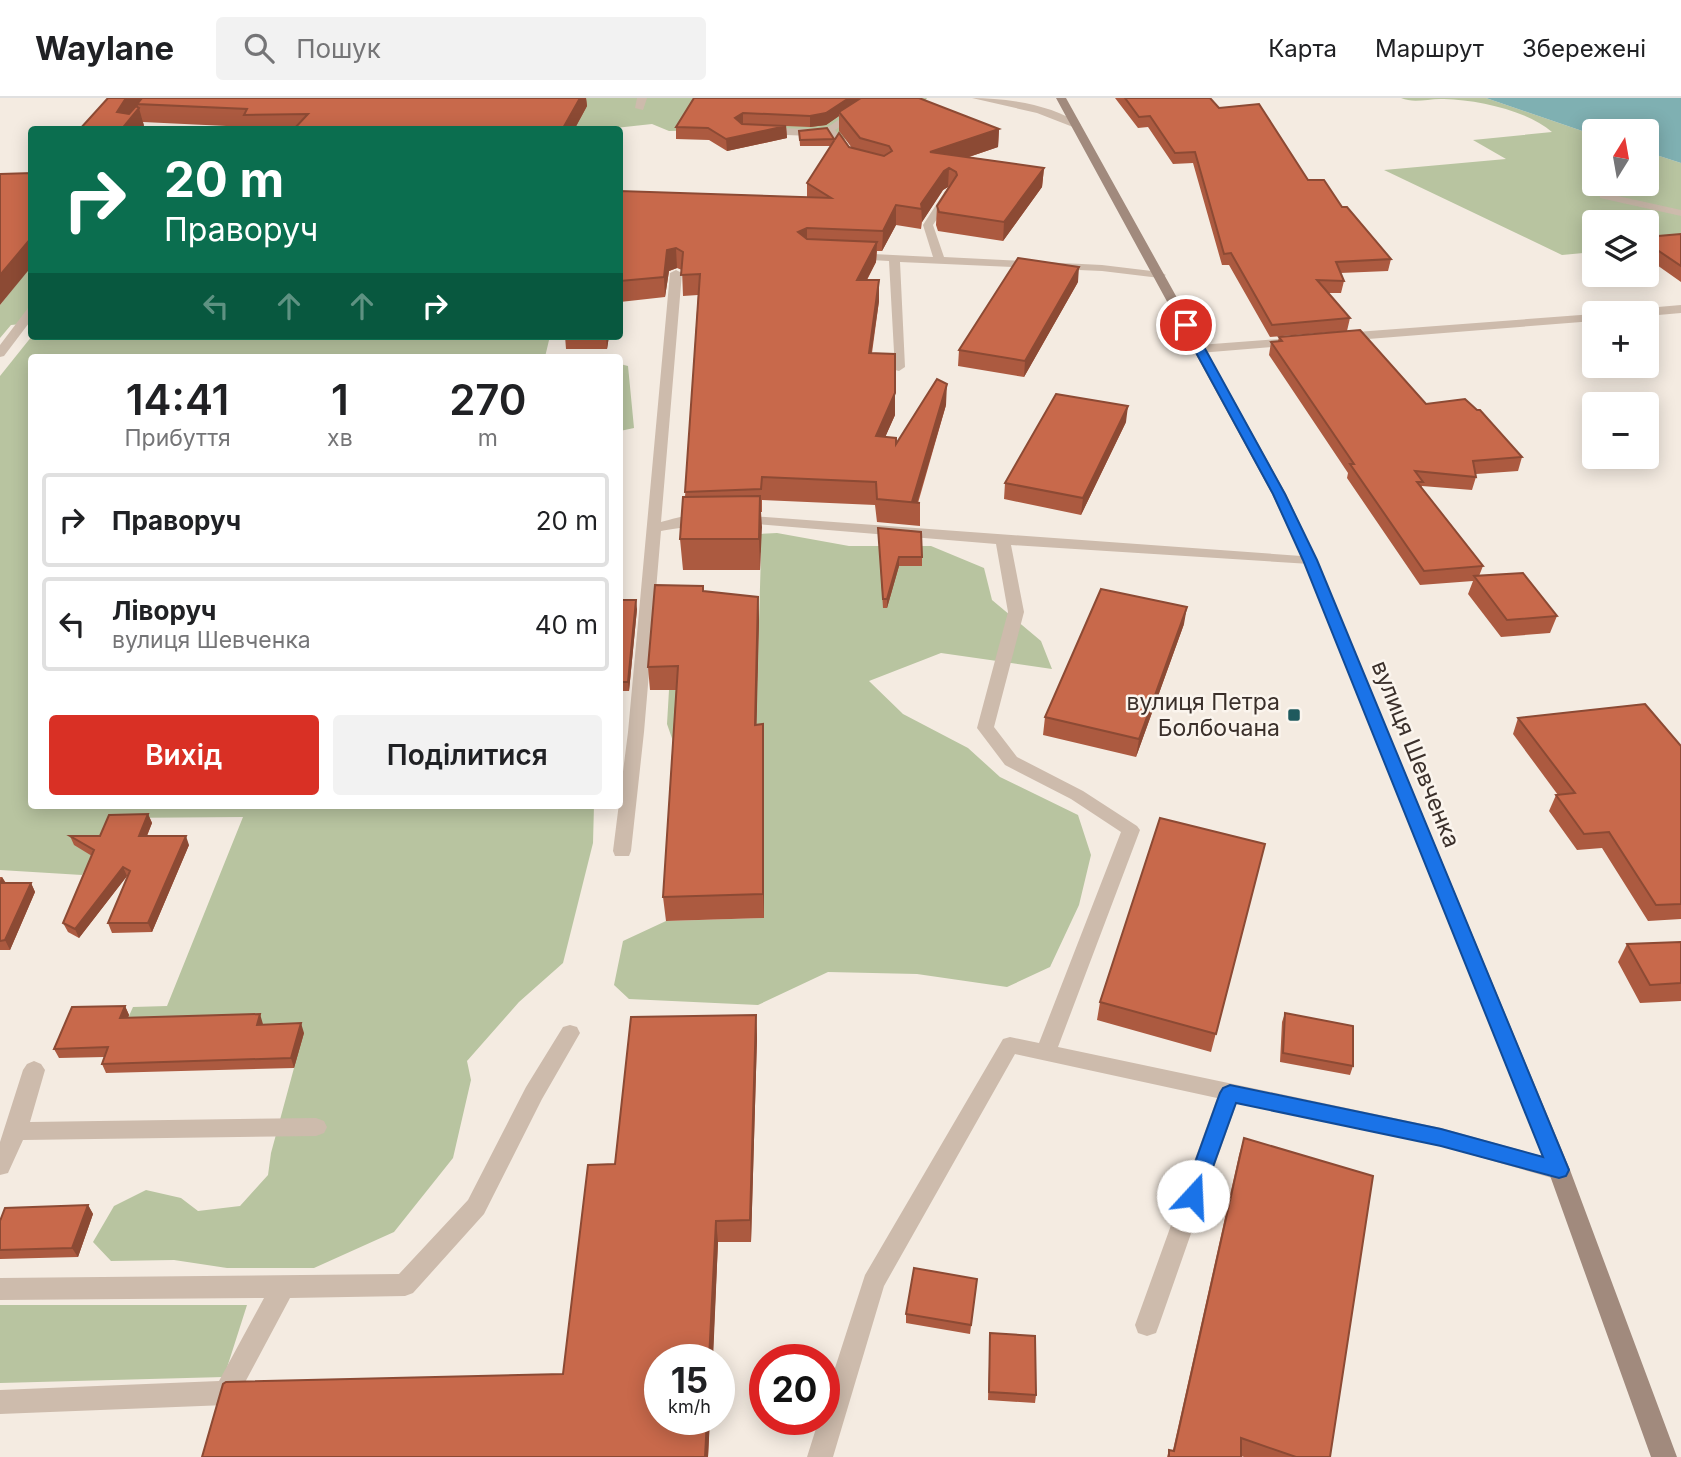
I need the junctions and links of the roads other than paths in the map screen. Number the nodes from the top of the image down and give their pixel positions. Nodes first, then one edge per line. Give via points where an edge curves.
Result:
1 (877, 98) edge
2 (977, 98) edge
3 (1061, 98) edge
4 (1076, 125) junction
5 (830, 130) junction
6 (756, 131) edge
7 (854, 161) edge
8 (948, 193) edge
9 (1604, 196) dead end
10 (1681, 213) edge
11 (844, 255) edge
12 (894, 258) junction
13 (939, 258) junction
14 (676, 273) edge
15 (1160, 275) junction
16 (1681, 309) edge
17 (1659, 311) edge
18 (28, 315) edge
19 (1582, 318) edge
20 (1335, 338) edge
21 (1308, 340) edge
22 (1199, 349) junction
23 (0, 353) edge
24 (899, 367) dead end
25 (653, 529) junction
26 (1003, 540) junction
27 (1310, 560) junction
28 (622, 851) dead end
29 (570, 1033) dead end
30 (1045, 1054) junction
31 (34, 1070) dead end
32 (1230, 1093) junction
33 (316, 1127) dead end
34 (16, 1131) junction
35 (0, 1166) edge
36 (1559, 1170) junction
37 (283, 1287) junction
38 (0, 1289) edge
39 (1147, 1325) dead end
40 (0, 1402) edge
41 (1669, 1454) edge
42 (820, 1457) edge

1 - 5 street
2 - 4 street via 1040,111
3 - 4 street, вулиця Шевченка
4 - 15 street, вулиця Шевченка
5 - 6 street via 810,134
5 - 7 street
8 - 13 street via 928,225
9 - 10 street
11 - 12 street
12 - 13 street
12 - 24 street
13 - 15 street
14 - 25 street
15 - 22 street, вулиця Шевченка
16 - 17 street
18 - 23 street
19 - 20 street
21 - 22 street
22 - 27 street, вулиця Шевченка
25 - 26 street via 683,521 750,519
25 - 28 street
26 - 27 street
26 - 30 street via 1016,612 985,728 1011,761 1077,795 1130,830
27 - 36 street, вулиця Шевченка
29 - 37 street via 476,1208 405,1284
30 - 32 street
30 - 42 street via 1010,1045 873,1283
31 - 34 street
32 - 36 street via 1441,1137
32 - 39 street
33 - 34 street
34 - 35 street
36 - 41 street, вулиця Шевченка
37 - 38 street
37 - 40 street via 226,1393

